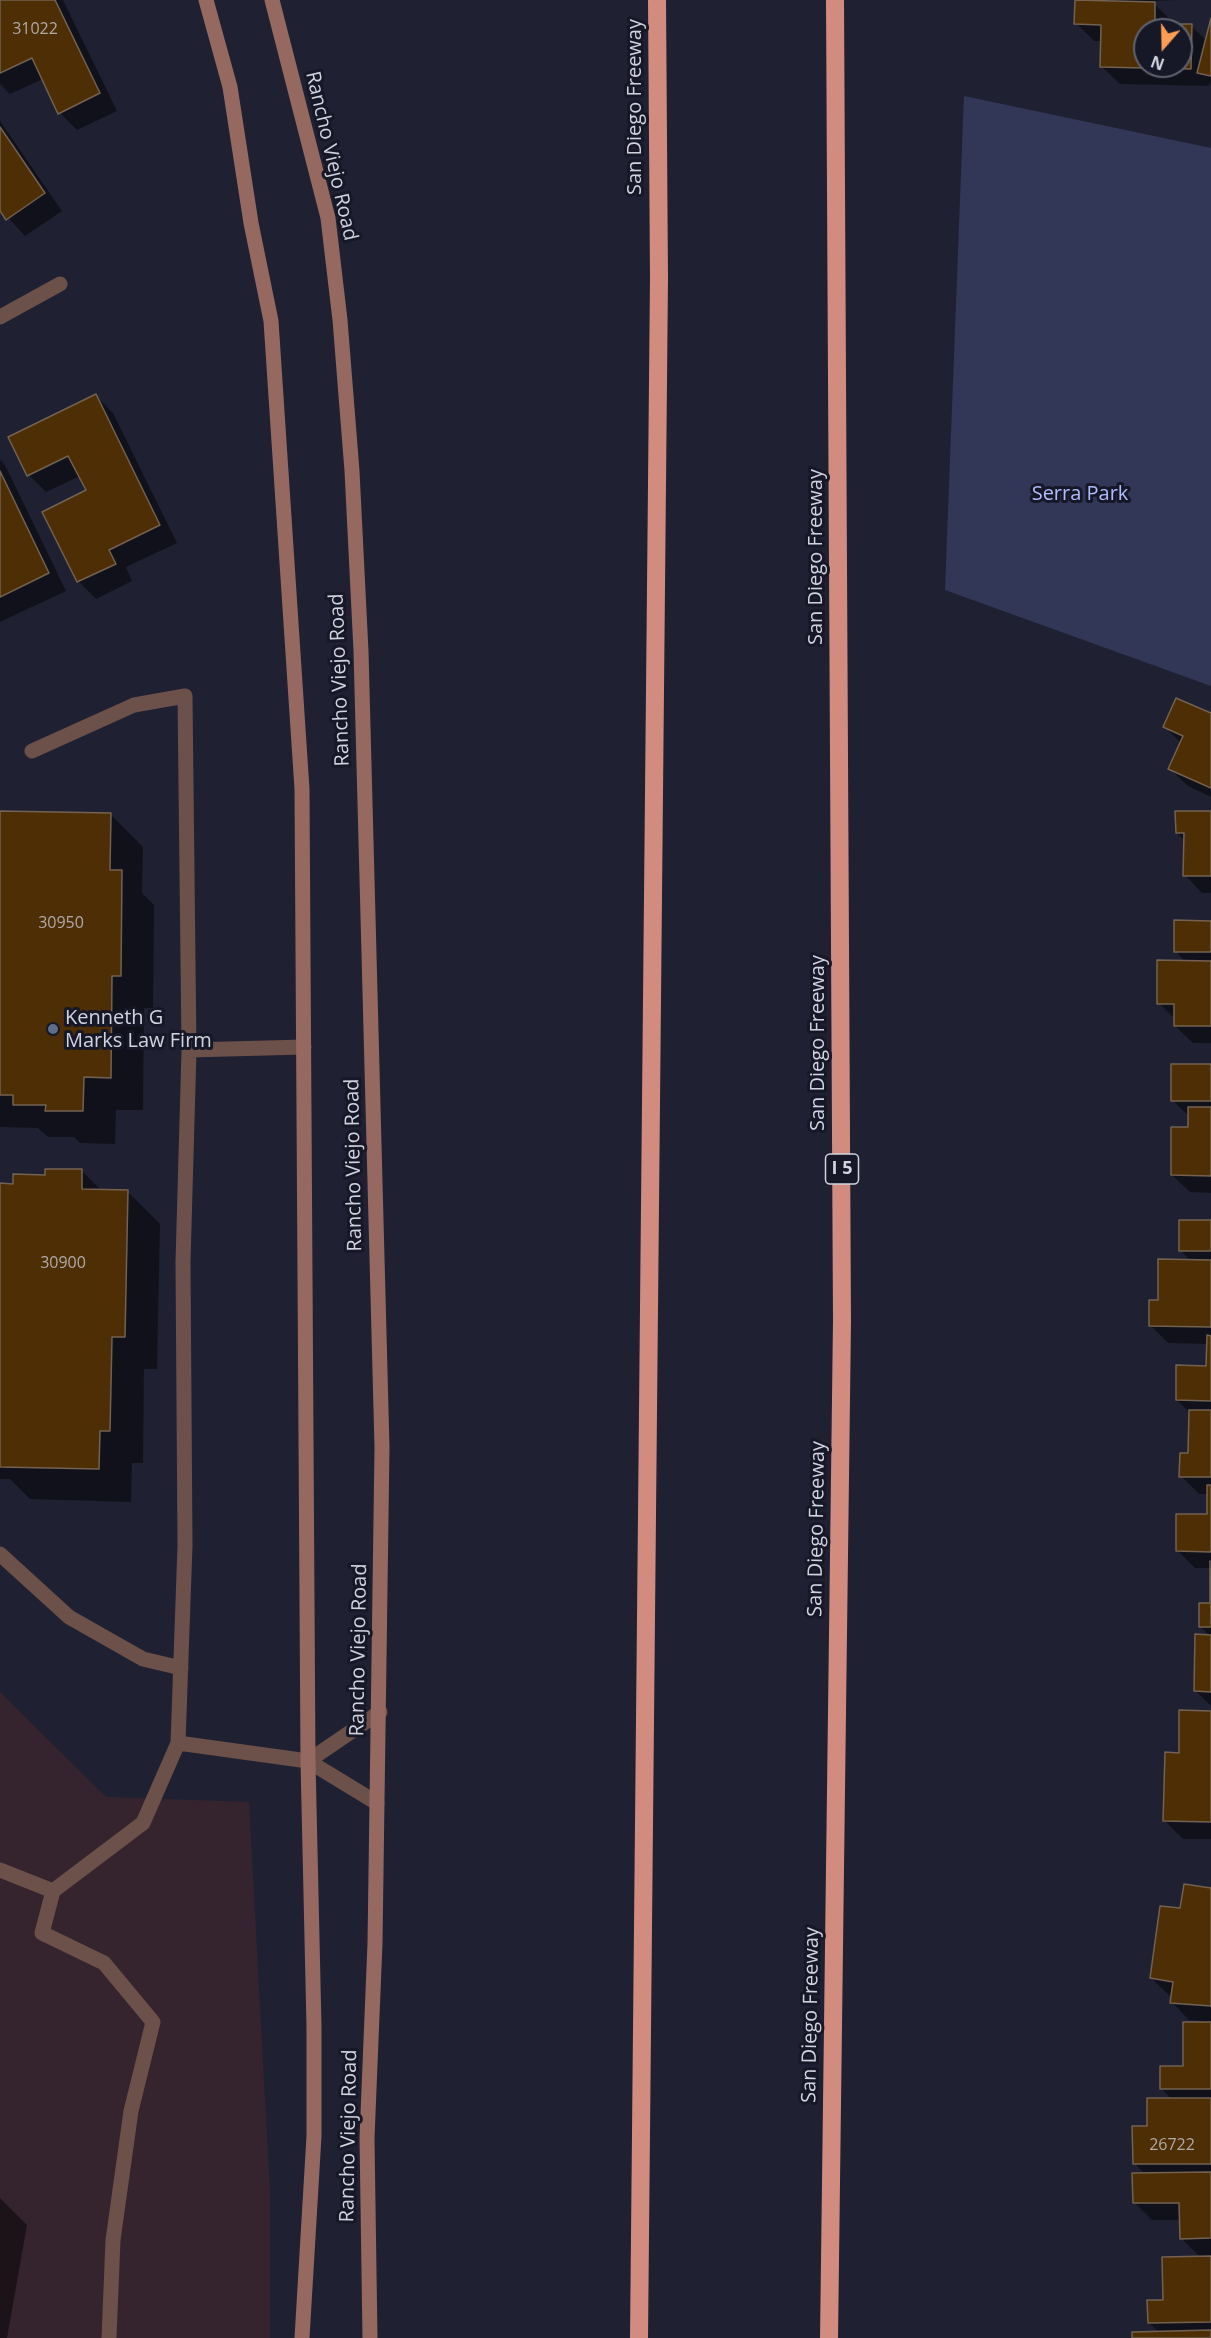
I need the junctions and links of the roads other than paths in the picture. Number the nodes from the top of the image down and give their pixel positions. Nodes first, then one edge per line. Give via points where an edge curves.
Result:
1 (206, 0) edge
2 (272, 0) edge
3 (657, 0) edge
4 (835, 0) edge
5 (60, 284) dead end
6 (0, 317) edge
7 (32, 751) dead end
8 (304, 1047) junction
9 (189, 1050) junction
10 (0, 1554) edge
11 (181, 1668) junction
12 (380, 1712) junction
13 (178, 1743) junction
14 (308, 1761) junction
15 (377, 1803) junction
16 (0, 1870) edge
17 (53, 1891) junction
18 (109, 2338) edge
19 (302, 2338) edge
20 (370, 2338) edge
21 (639, 2338) edge
22 (829, 2338) edge

1 - 8 main road, Rancho Viejo Road via 230,87 271,321 302,789
2 - 12 main road, Rancho Viejo Road via 328,218 352,471 361,651 382,1447
3 - 21 highway, San Diego Freeway via 659,290
4 - 22 highway, San Diego Freeway / I 5 via 842,1320
5 - 6 street
7 - 9 street via 134,705 185,696
8 - 9 street
8 - 14 main road, Rancho Viejo Road
9 - 11 street via 183,1262 185,1545
10 - 11 street via 69,1617 143,1659
11 - 13 street
12 - 14 street
12 - 15 main road, Rancho Viejo Road
13 - 14 street
13 - 17 street via 143,1823
14 - 15 street
14 - 19 main road, Rancho Viejo Road via 314,2136
15 - 20 main road, Rancho Viejo Road via 368,2138
16 - 17 street
17 - 18 street via 42,1933 104,1963 153,2022 131,2111 115,2229

